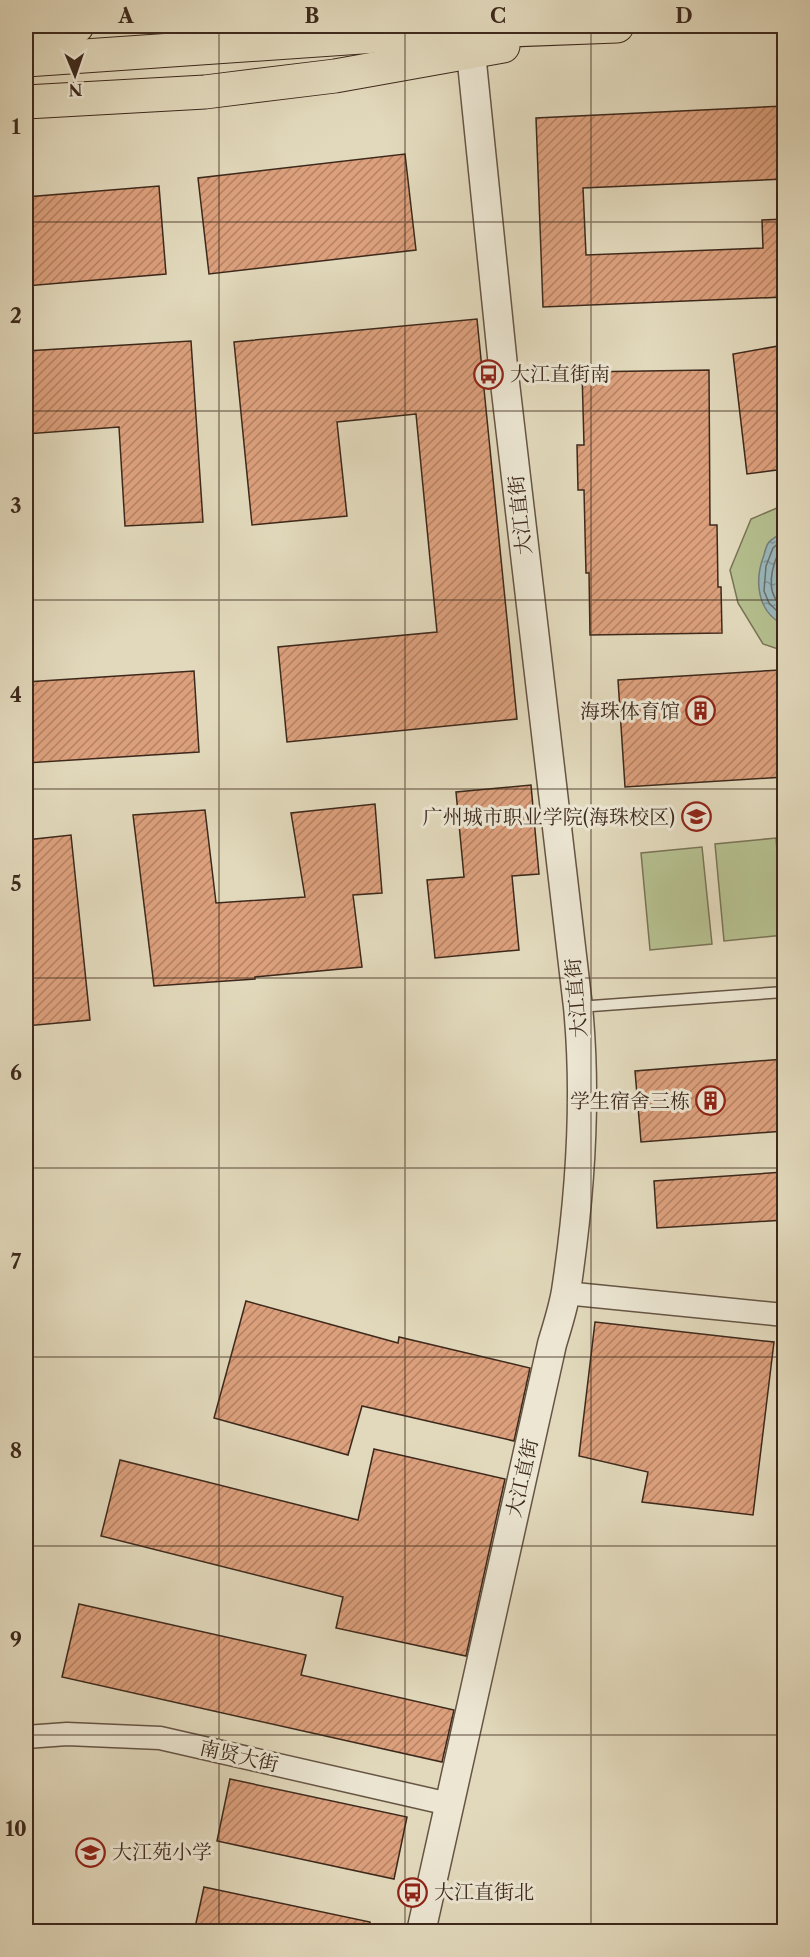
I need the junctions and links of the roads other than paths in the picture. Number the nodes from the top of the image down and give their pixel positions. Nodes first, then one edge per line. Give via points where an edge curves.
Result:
1 (77, 26) edge
2 (603, 26) edge
3 (26, 29) edge
4 (471, 53) junction
5 (26, 60) edge
6 (26, 102) edge
7 (784, 992) edge
8 (578, 1007) junction
9 (565, 1293) junction
10 (784, 1316) edge
11 (26, 1737) edge
12 (449, 1804) junction
13 (421, 1932) edge

1 - 3 main road
2 - 4 main road
2 - 5 main road via 405,34
4 - 6 main road via 205,92
4 - 8 street, 大江直街 via 503,366
7 - 8 lane
8 - 9 street, 大江直街 via 580,1132
9 - 10 street
9 - 12 street, 大江直街
11 - 12 street, 南贤大街 via 67,1734 160,1738
12 - 13 street, 大江直街

